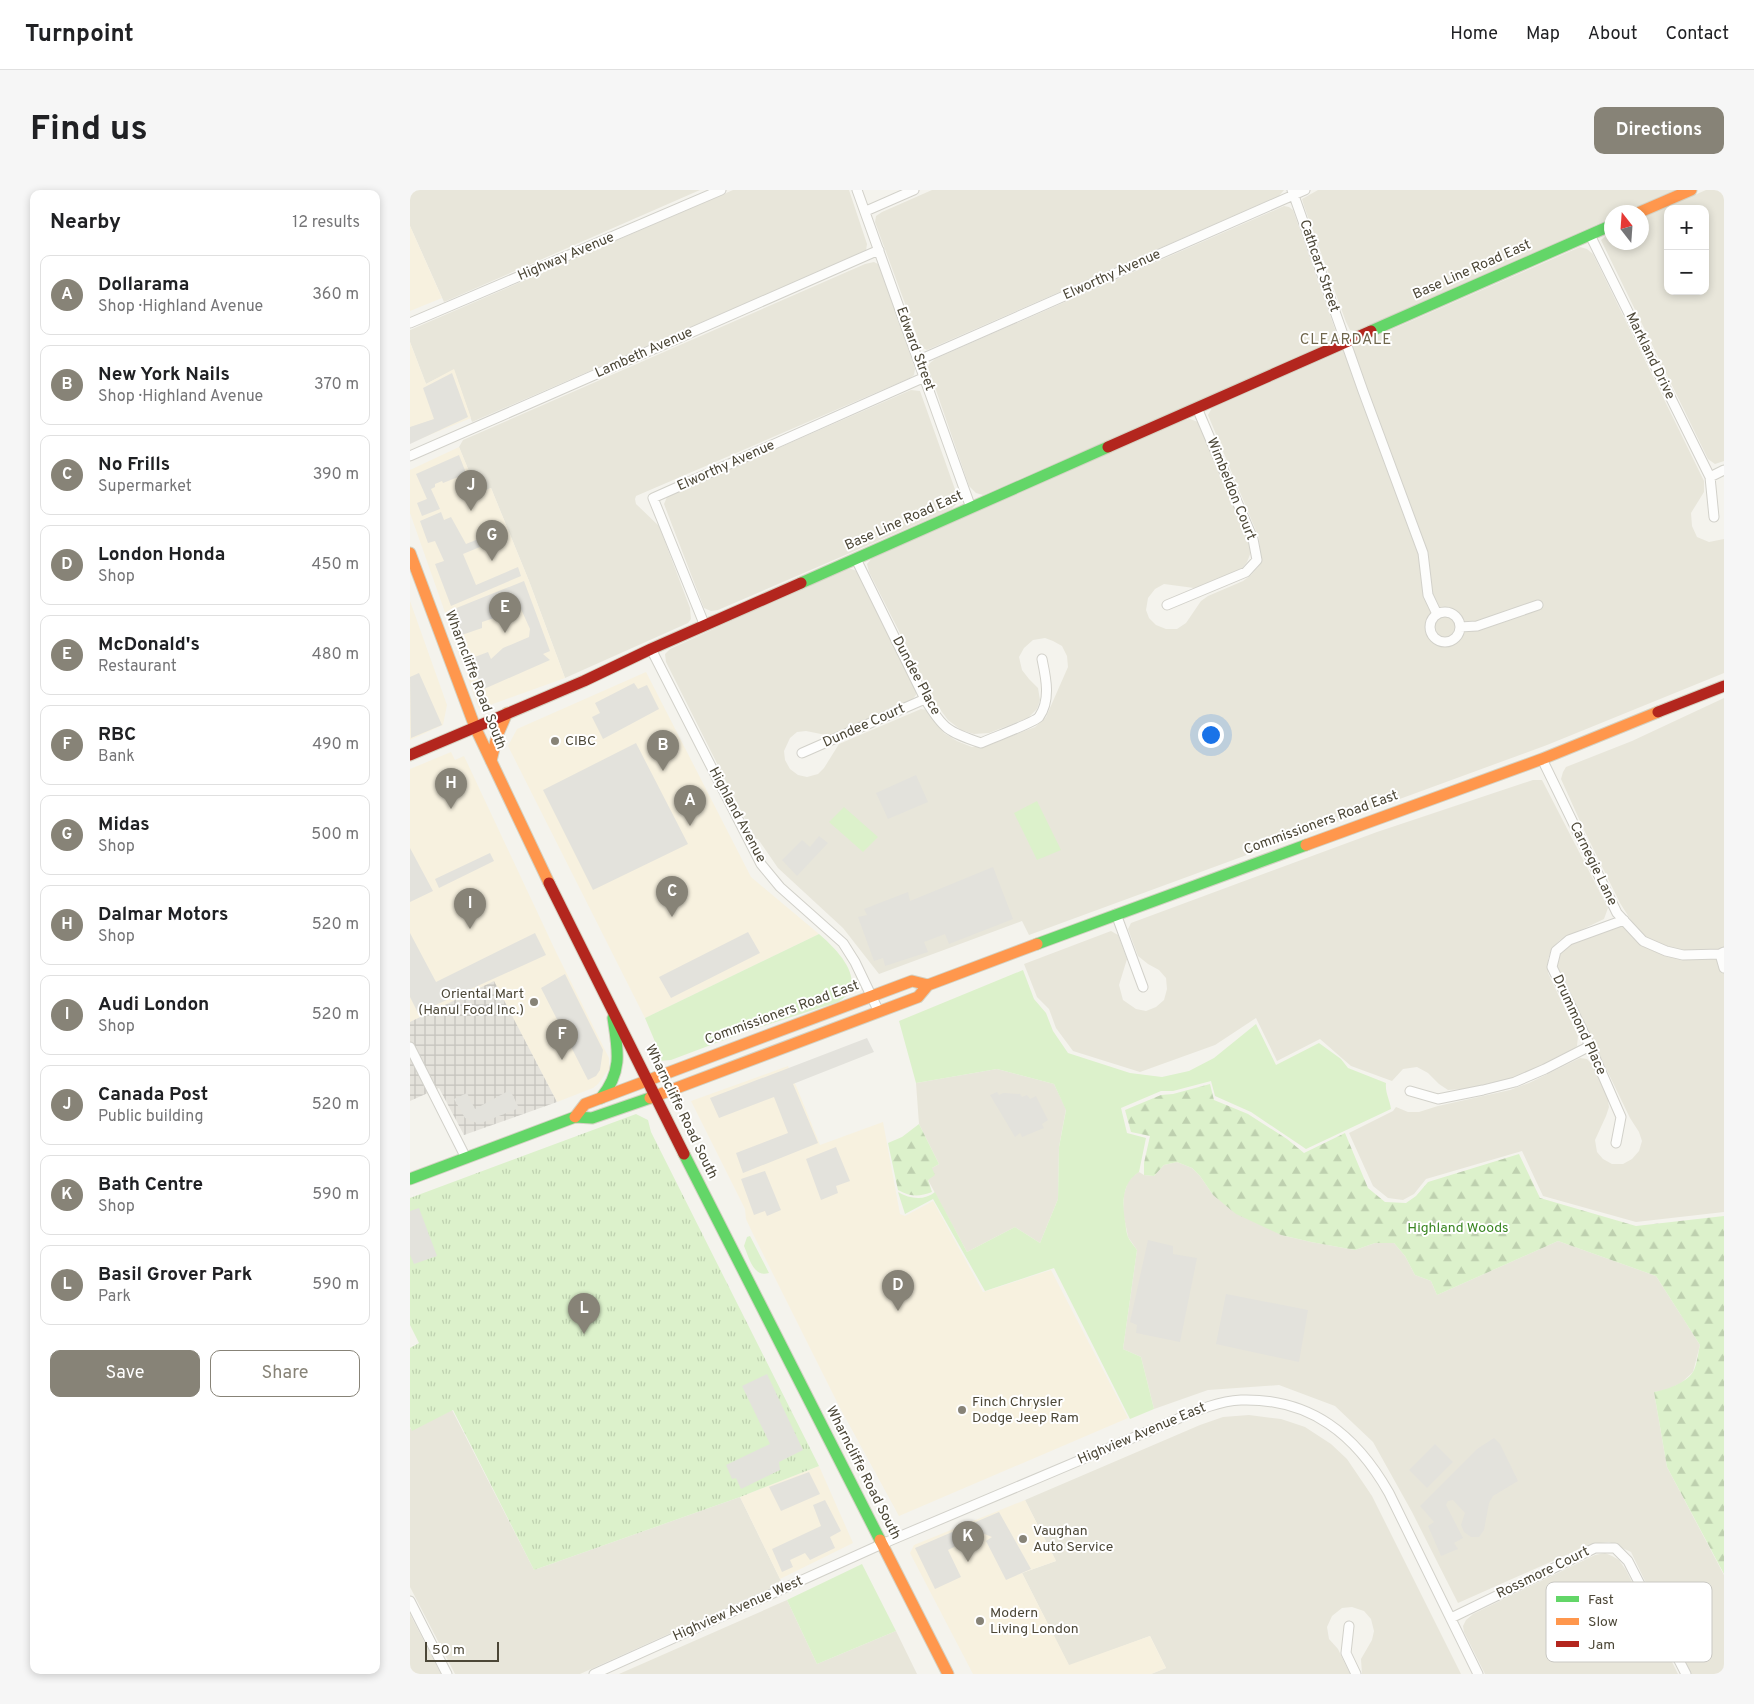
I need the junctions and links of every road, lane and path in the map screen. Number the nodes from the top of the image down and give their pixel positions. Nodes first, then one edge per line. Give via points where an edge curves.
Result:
1 (722, 190) edge
2 (857, 190) edge
3 (914, 190) edge
4 (1304, 190) edge
5 (1691, 190) edge
6 (1293, 192) edge
7 (1649, 208) edge
8 (866, 211) junction
9 (1604, 229) edge
10 (1590, 235) junction
11 (879, 250) junction
12 (410, 323) edge
13 (1345, 343) junction
14 (919, 360) junction
15 (925, 377) junction
16 (1197, 408) junction
17 (410, 456) edge
18 (1724, 470) edge
19 (1710, 477) junction
20 (971, 508) junction
21 (1714, 517) dead end
22 (410, 553) edge
23 (856, 559) junction
24 (1538, 604) dead end
25 (1167, 605) dead end
26 (1437, 614) junction
27 (704, 626) junction
28 (1460, 627) junction
29 (651, 650) junction
30 (1042, 659) dead end
31 (1724, 686) edge
32 (925, 699) junction
33 (507, 713) junction
34 (475, 727) junction
35 (802, 752) dead end
36 (410, 755) edge
37 (1542, 759) junction
38 (491, 761) junction
39 (1116, 914) junction
40 (1624, 920) junction
41 (1722, 953) edge
42 (1724, 968) edge
43 (928, 985) junction
44 (1143, 987) dead end
45 (871, 996) junction
46 (611, 1006) junction
47 (878, 1012) junction
48 (1590, 1046) junction
49 (410, 1047) edge
50 (648, 1079) junction
51 (1410, 1091) dead end
52 (656, 1096) junction
53 (600, 1098) junction
54 (575, 1117) junction
55 (1616, 1143) dead end
56 (466, 1158) junction
57 (410, 1179) edge
58 (882, 1544) junction
59 (1638, 1582) edge
60 (410, 1601) edge
61 (1451, 1618) junction
62 (1349, 1626) dead end
63 (1680, 1662) edge
64 (447, 1674) edge
65 (594, 1674) edge
66 (948, 1674) edge
67 (1356, 1674) edge
68 (1478, 1674) edge
69 (1686, 1674) edge

1 - 12 street, Highway Avenue
2 - 8 street, Edward Street
3 - 8 street
4 - 6 street, Elworthy Avenue
5 - 7 main road
6 - 13 street, Cathcart Street
6 - 14 street, Elworthy Avenue
8 - 11 street, Edward Street
9 - 10 main road, Base Line Road East
10 - 13 main road, Base Line Road East
10 - 19 street, Markland Drive
11 - 14 street, Edward Street
11 - 17 street, Lambeth Avenue
13 - 16 main road, Base Line Road East
13 - 26 street via 1423,553 1428,595
14 - 15 street, Edward Street
15 - 20 street, Edward Street
15 - 27 street, Elworthy Avenue via 653,498
16 - 20 main road, Base Line Road East
16 - 25 street, Wimbeldon Court via 1253,539 1256,560 1246,572
18 - 19 street
19 - 21 street, Markland Drive
20 - 23 main road, Base Line Road East
22 - 34 main road, Wharncliffe Road South
23 - 27 main road, Base Line Road East
23 - 32 street, Dundee Place
24 - 28 street via 1478,626
26 - 28 street via 1452,614
26 - 28 street via 1430,627 1437,640 1452,640
27 - 29 main road, Base Line Road East
29 - 33 main road, Base Line Road East
29 - 45 street, Highland Avenue via 761,864 780,887 843,943
30 - 32 street, Dundee Place via 1048,685 1038,718 981,743 952,733 935,716
31 - 37 main road, Commissioners Road East
32 - 35 street, Dundee Court
33 - 34 main road, Base Line Road East
33 - 38 main road
34 - 36 main road, Base Line Road East
34 - 38 main road, Wharncliffe Road South
37 - 39 main road, Commissioners Road East
37 - 40 street, Carnegie Lane via 1617,913
38 - 46 main road, Wharncliffe Road South
39 - 43 main road, Commissioners Road East
39 - 44 street
40 - 41 street, Carnegie Lane via 1643,940 1666,951 1683,955
40 - 48 street, Drummond Place via 1569,940 1556,951 1552,967
41 - 42 street
43 - 45 main road, Commissioners Road East via 912,981
43 - 47 main road, Commissioners Road East via 918,997
45 - 47 street, Highland Avenue
45 - 50 main road, Commissioners Road East
46 - 50 main road, Wharncliffe Road South
46 - 53 main road via 619,1062 614,1080
47 - 52 main road, Commissioners Road East
48 - 51 street via 1515,1082 1438,1098
48 - 55 street, Drummond Place via 1620,1117
49 - 56 street
50 - 52 main road, Wharncliffe Road South
50 - 53 main road, Commissioners Road East
52 - 54 main road, Commissioners Road East via 592,1118
52 - 58 main road, Wharncliffe Road South
53 - 54 main road via 585,1104
54 - 56 main road
56 - 57 main road
58 - 61 street, Highview Avenue East via 1208,1406 1240,1400 1272,1402 1320,1418 1360,1449 1389,1492
58 - 65 street, Highview Avenue West
58 - 66 main road, Wharncliffe Road South
59 - 61 street, Rossmore Court via 1628,1562 1615,1548 1595,1548
60 - 64 street
61 - 68 street, Highview Avenue East
62 - 67 street via 1346,1654
63 - 69 street, Rossmore Court

